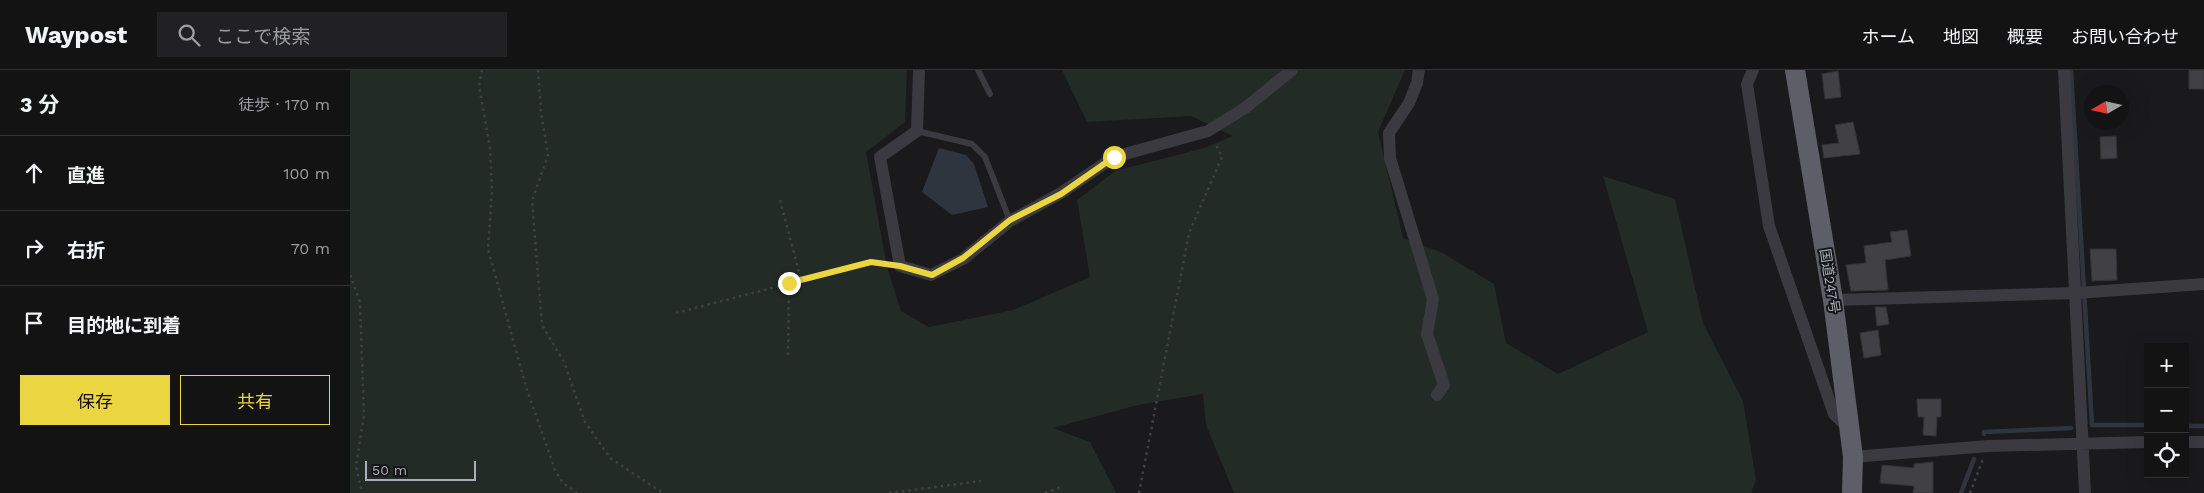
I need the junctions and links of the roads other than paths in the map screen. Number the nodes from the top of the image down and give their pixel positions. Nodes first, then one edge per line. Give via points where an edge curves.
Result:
1 (919, 70) edge
2 (978, 70) edge
3 (1292, 70) edge
4 (1419, 70) edge
5 (1742, 70) edge
6 (1753, 70) edge
7 (1795, 70) edge
8 (2064, 70) edge
9 (1748, 84) junction
10 (990, 94) dead end
11 (917, 131) junction
12 (1010, 220) junction
13 (2204, 284) edge
14 (2076, 293) junction
15 (1833, 300) junction
16 (1437, 395) dead end
17 (1849, 428) junction
18 (2084, 442) junction
19 (2144, 442) edge
20 (2189, 442) edge
21 (2204, 442) edge
22 (1853, 457) junction
23 (1852, 493) edge
24 (2085, 493) edge

1 - 11 street
2 - 10 lane
3 - 12 street via 1245,108 1208,131 1114,157 1061,194
4 - 16 street via 1410,103 1389,133 1390,158 1433,300 1426,334 1444,385
5 - 9 street
6 - 9 street
7 - 15 highway, 国道247号
8 - 14 street
9 - 17 street via 1769,226 1834,414
11 - 12 lane via 972,144 985,157
11 - 12 street via 880,157 900,266 932,275 963,258
13 - 14 street
14 - 15 street
14 - 18 street
15 - 17 highway, 国道247号
17 - 22 highway, 国道247号
18 - 19 street
18 - 22 street
18 - 24 street
20 - 21 street
22 - 23 highway, 国道247号

